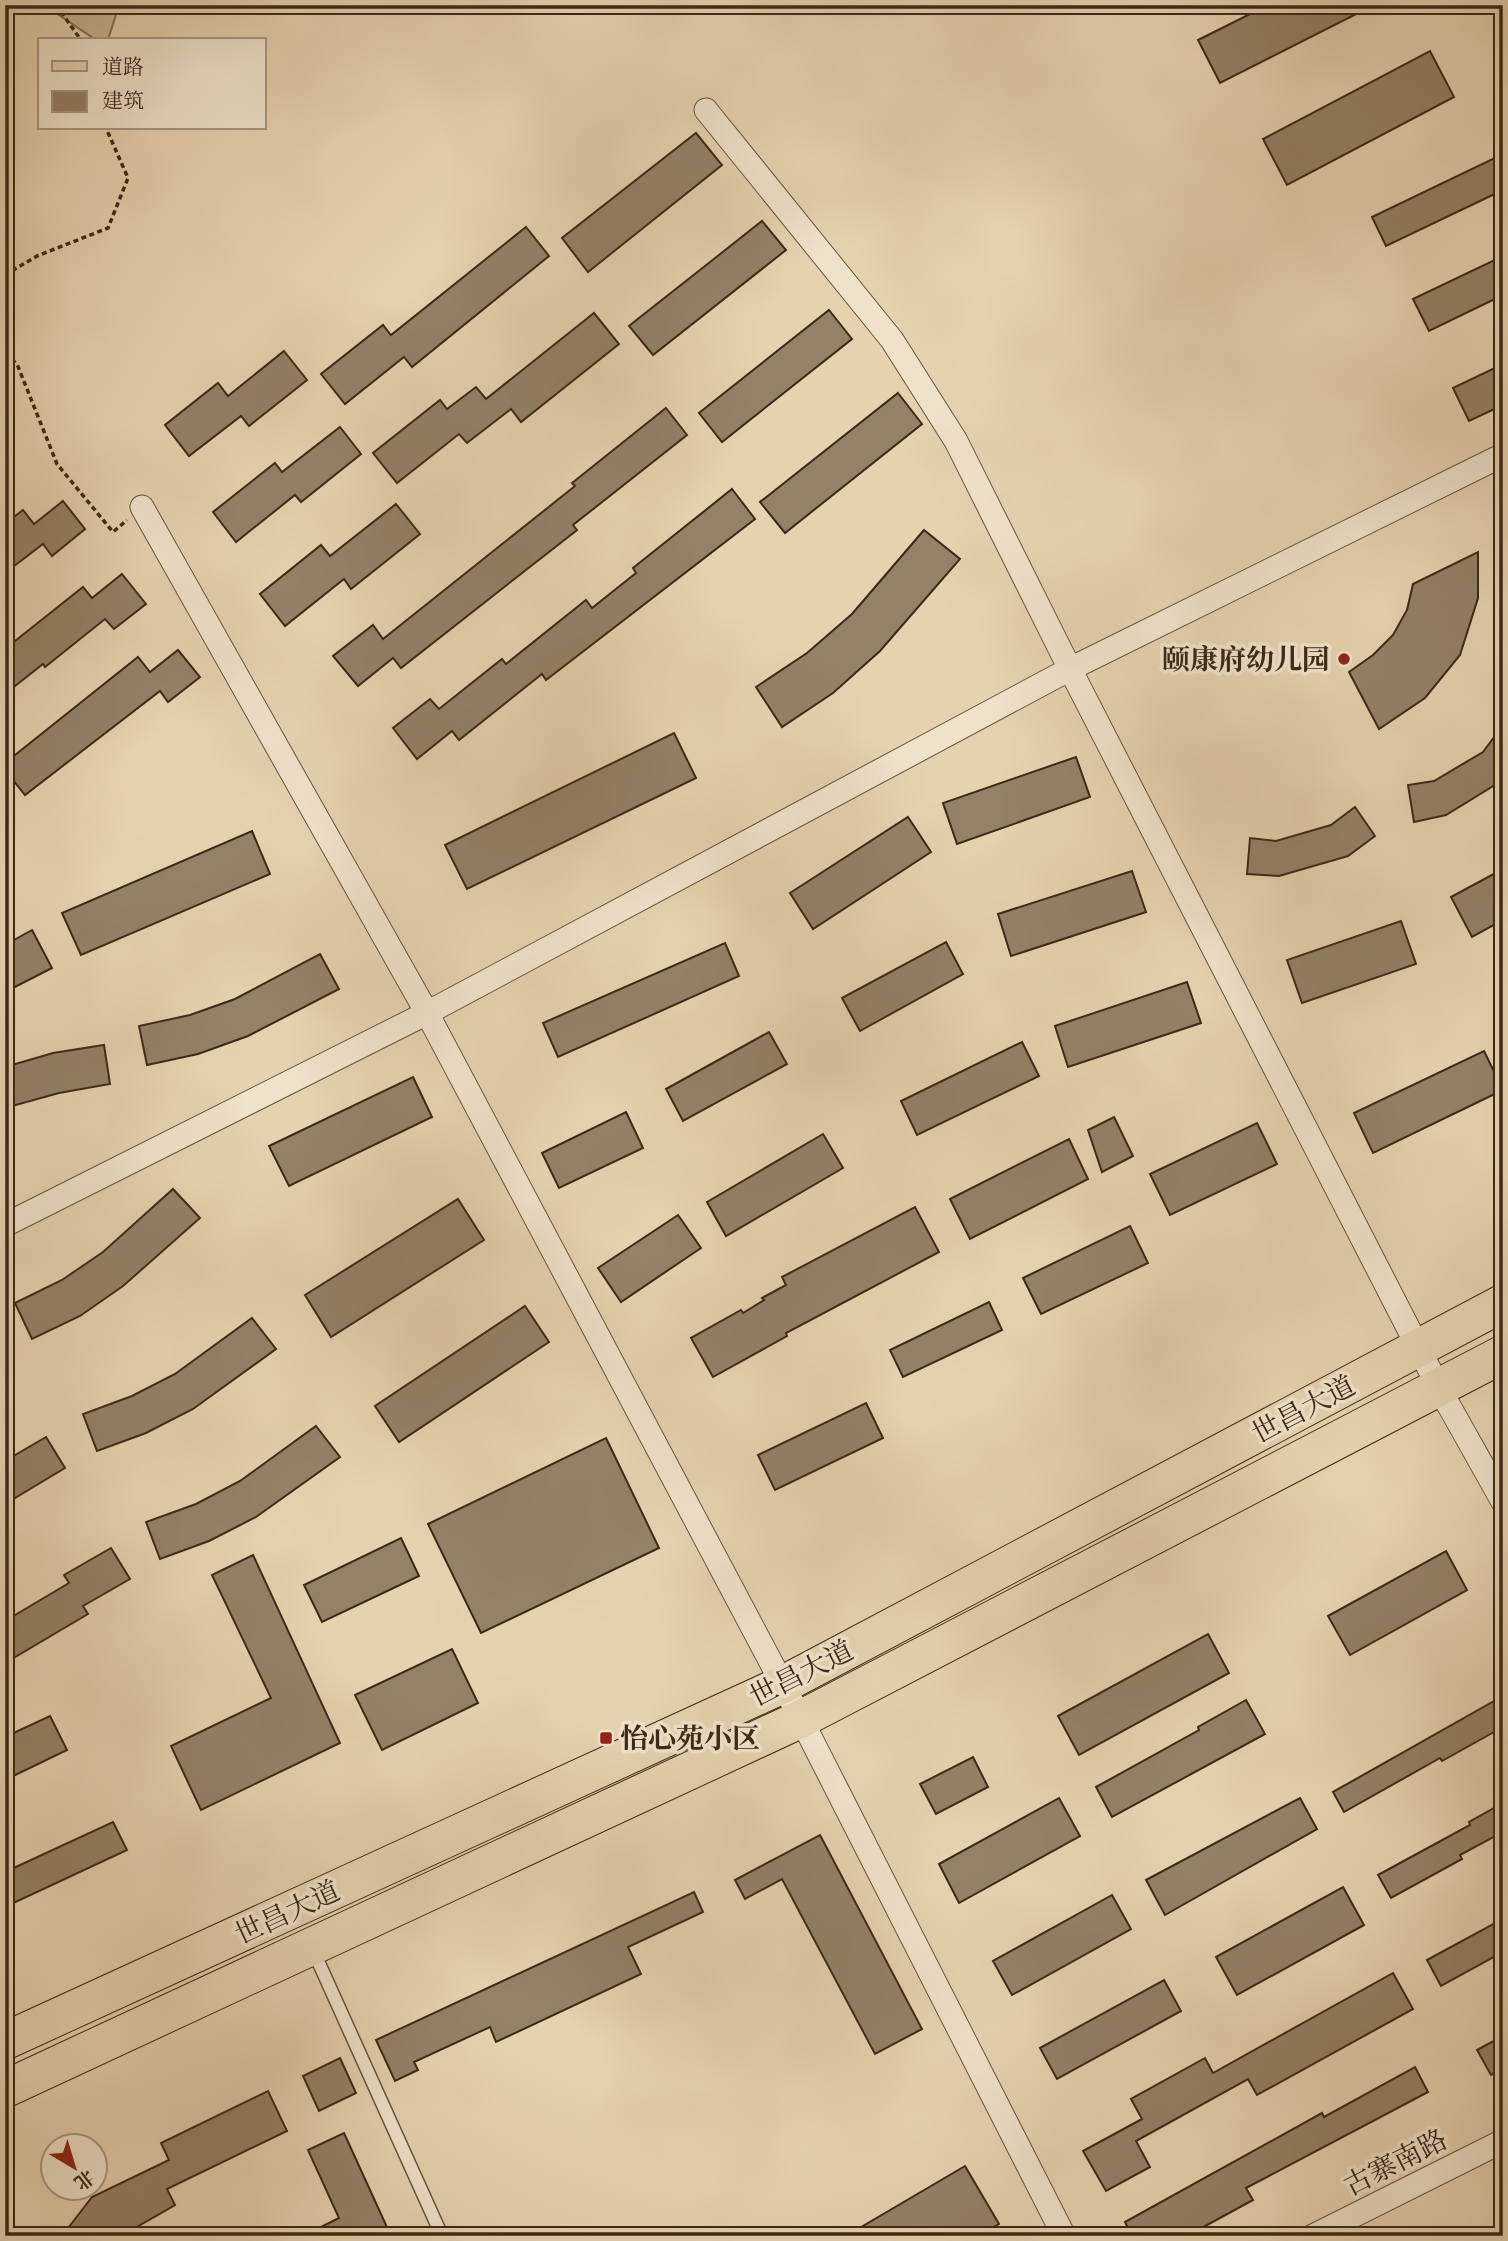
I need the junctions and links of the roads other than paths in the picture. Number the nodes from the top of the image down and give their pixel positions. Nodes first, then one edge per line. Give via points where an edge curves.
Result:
1 (705, 110) dead end
2 (1503, 455) edge
3 (142, 507) road end
4 (1070, 669) junction
5 (427, 1013) junction
6 (5, 1225) edge
7 (1503, 1303) edge
8 (1418, 1348) junction
9 (1503, 1354) edge
10 (1439, 1388) junction
11 (1503, 1502) edge
12 (782, 1685) junction
13 (801, 1718) junction
14 (312, 1946) junction
15 (5, 2041) edge
16 (5, 2089) edge
17 (1503, 2141) edge
18 (442, 2236) edge
19 (1063, 2236) edge
20 (1313, 2236) edge

1 - 4 street via 892,340 957,441
2 - 4 street
3 - 5 street
4 - 5 street
4 - 8 street
5 - 6 street
5 - 12 street
7 - 8 main road, 世昌大道
8 - 10 street
8 - 12 main road, 世昌大道
9 - 10 main road, 世昌大道
10 - 11 street
10 - 13 main road, 世昌大道
12 - 13 street
12 - 15 main road, 世昌大道
13 - 14 main road, 世昌大道
13 - 19 street
14 - 16 main road, 世昌大道
14 - 18 lane
17 - 20 street, 古寨南路

